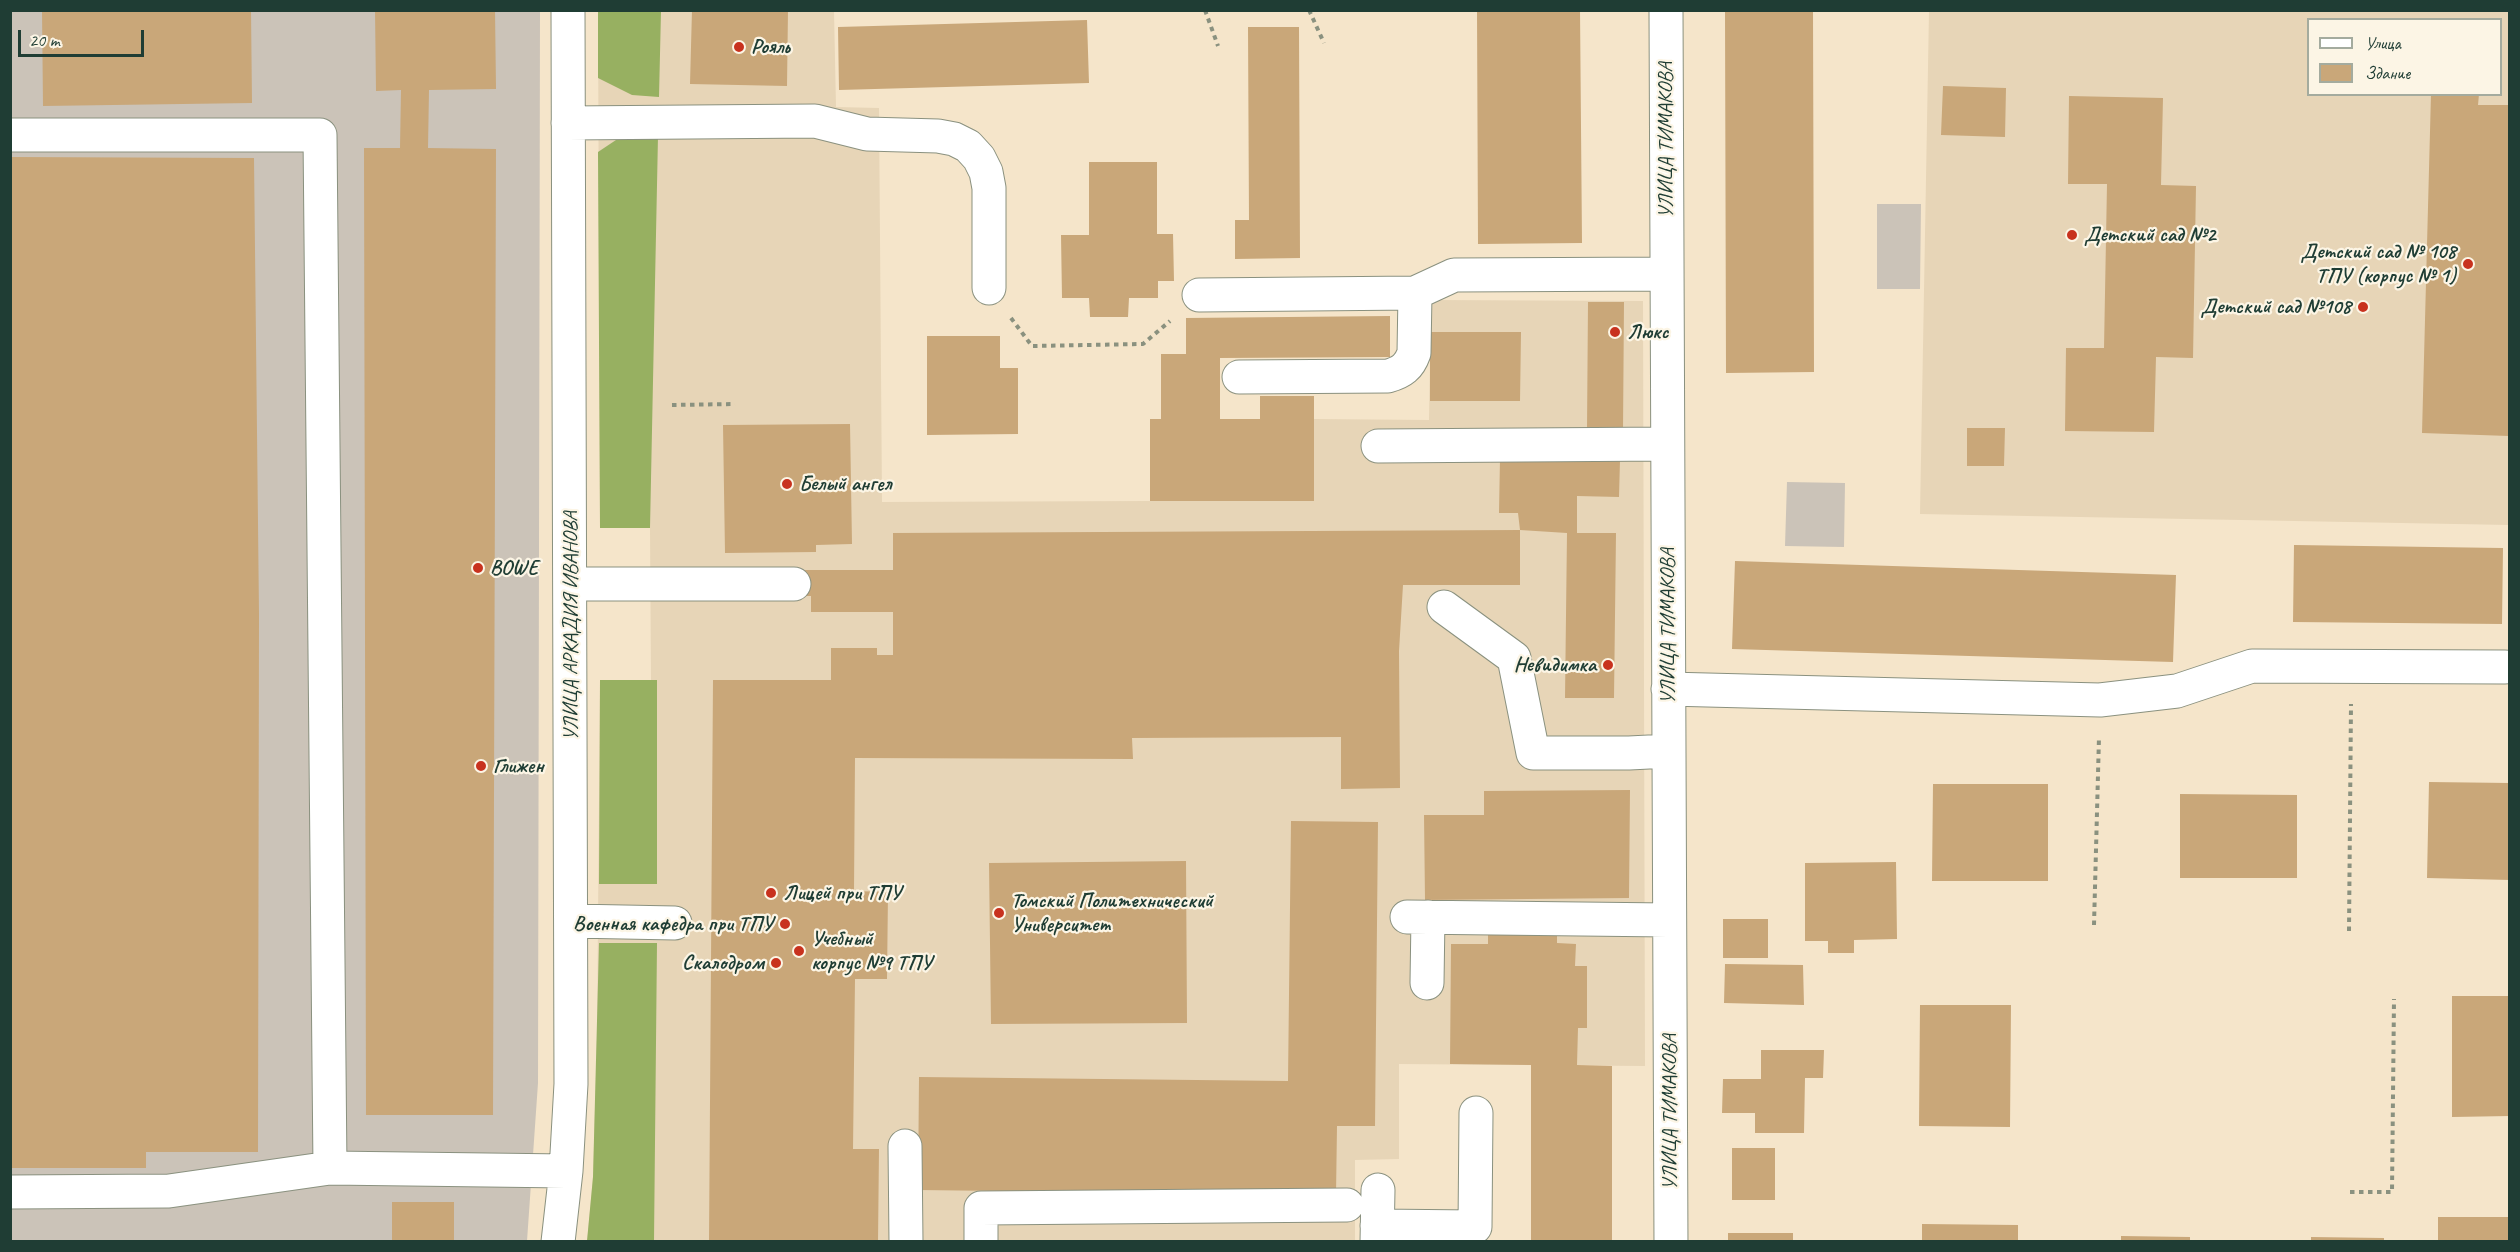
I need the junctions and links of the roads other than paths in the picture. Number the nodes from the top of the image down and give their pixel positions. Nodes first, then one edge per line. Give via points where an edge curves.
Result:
1 (568, 10) edge
2 (1666, 10) edge
3 (568, 123) junction
4 (10, 135) edge
5 (1666, 274) junction
6 (989, 288) road end
7 (1415, 293) junction
8 (1199, 295) road end
9 (1239, 376) dead end
10 (1667, 444) junction
11 (1378, 446) dead end
12 (571, 584) junction
13 (794, 584) dead end
14 (1444, 607) dead end
15 (2505, 667) dead end
16 (1668, 689) junction
17 (1669, 751) junction
18 (1668, 920) junction
19 (572, 921) junction
20 (675, 923) dead end
21 (1427, 982) dead end
22 (1476, 1113) dead end
23 (905, 1146) dead end
24 (330, 1168) junction
25 (566, 1171) junction
26 (1378, 1190) dead end
27 (10, 1192) edge
28 (1347, 1205) dead end
29 (1377, 1234) edge
30 (558, 1242) edge
31 (906, 1242) edge
32 (981, 1242) edge
33 (1671, 1242) edge

1 - 3 street, УЛИЦА АРКАДИЯ ИВАНОВА
2 - 5 street, УЛИЦА ТИМАКОВА
3 - 6 street via 815,121 867,134 954,139 968,146 986,172
3 - 12 street, УЛИЦА АРКАДИЯ ИВАНОВА
4 - 24 street via 320,135
5 - 7 street via 1454,275
5 - 10 street, УЛИЦА ТИМАКОВА
7 - 8 street
7 - 9 street via 1414,353 1411,362 1397,374
10 - 11 street
10 - 16 street, УЛИЦА ТИМАКОВА
12 - 13 street
12 - 19 street, УЛИЦА АРКАДИЯ ИВАНОВА
14 - 17 street via 1514,658 1533,753
15 - 16 street via 2252,666 2177,691 2100,700
16 - 17 street, УЛИЦА ТИМАКОВА
17 - 18 street, УЛИЦА ТИМАКОВА
18 - 21 street via 1417,917
18 - 33 street, УЛИЦА ТИМАКОВА
19 - 20 street
19 - 25 street, УЛИЦА АРКАДИЯ ИВАНОВА
22 - 29 street via 1475,1227
23 - 31 street
24 - 25 street
24 - 27 street via 170,1191
25 - 30 street, УЛИЦА АРКАДИЯ ИВАНОВА
26 - 29 street
28 - 32 street via 981,1208

